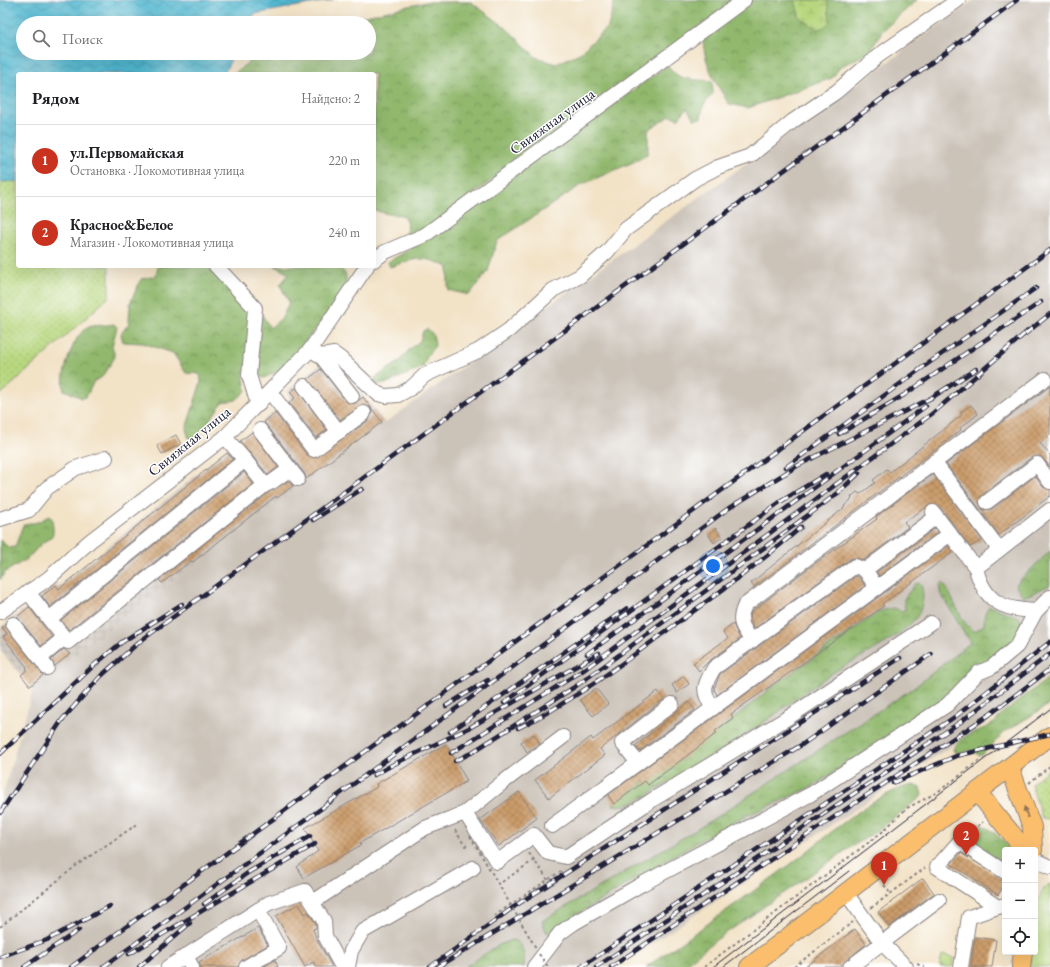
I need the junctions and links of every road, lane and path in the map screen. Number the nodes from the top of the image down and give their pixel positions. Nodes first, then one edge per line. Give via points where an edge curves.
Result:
1 (744, 0) edge
2 (958, 0) edge
3 (376, 259) edge
4 (218, 268) edge
5 (366, 268) edge
6 (316, 353) junction
7 (1045, 379) dead end
8 (304, 386) dead end
9 (270, 392) junction
10 (352, 396) dead end
11 (258, 405) junction
12 (364, 412) dead end
13 (260, 430) dead end
14 (339, 432) junction
15 (225, 438) junction
16 (106, 458) dead end
17 (245, 460) junction
18 (934, 462) junction
19 (1050, 482) edge
20 (265, 485) junction
21 (987, 502) dead end
22 (1050, 510) edge
23 (0, 519) edge
24 (950, 534) junction
25 (999, 549) junction
26 (976, 568) junction
27 (865, 570) junction
28 (876, 588) junction
29 (28, 592) junction
30 (1050, 597) edge
31 (1036, 611) junction
32 (0, 612) edge
33 (49, 619) junction
34 (932, 623) dead end
35 (13, 624) dead end
36 (64, 638) junction
37 (752, 641) junction
38 (672, 704) dead end
39 (713, 708) junction
40 (1050, 736) edge
41 (563, 737) dead end
42 (982, 758) dead end
43 (638, 763) junction
44 (1050, 766) edge
45 (1010, 768) junction
46 (1020, 791) junction
47 (978, 793) junction
48 (994, 812) junction
49 (465, 813) junction
50 (448, 820) junction
51 (139, 824) dead end
52 (552, 826) dead end
53 (470, 836) dead end
54 (959, 842) junction
55 (469, 844) dead end
56 (522, 844) junction
57 (1023, 847) edge
58 (1033, 847) edge
59 (534, 860) junction
60 (1038, 861) edge
61 (1050, 867) edge
62 (472, 868) dead end
63 (566, 868) dead end
64 (925, 868) dead end
65 (1002, 870) edge
66 (548, 880) junction
67 (502, 882) dead end
68 (884, 885) dead end
69 (846, 894) junction
70 (891, 894) junction
71 (939, 900) dead end
72 (313, 902) junction
73 (1002, 906) edge
74 (258, 910) junction
75 (494, 916) dead end
76 (862, 916) junction
77 (0, 928) edge
78 (882, 943) junction
79 (536, 948) dead end
80 (539, 954) dead end
81 (1023, 955) edge
82 (189, 961) edge
83 (168, 967) edge
84 (246, 967) edge
85 (342, 967) edge
86 (348, 967) edge
87 (534, 967) edge
88 (548, 967) edge
89 (704, 967) edge
90 (749, 967) edge
91 (794, 967) edge
92 (850, 967) edge
93 (906, 967) edge
94 (961, 967) edge
95 (1021, 967) edge

1 - 3 street, Свияжная улица via 425,235 385,252
2 - 6 street via 878,56 836,92 793,121 750,156 718,167 695,179 626,229 607,252 580,276 553,290 509,330 478,351 425,375 411,388 398,395 378,394 334,354
4 - 11 street via 255,308 249,375
5 - 6 street, Свияжная улица
6 - 9 street, Свияжная улица
6 - 10 street
7 - 18 street
8 - 14 street
9 - 11 street, Свияжная улица
9 - 14 street via 310,453
11 - 15 street, Свияжная улица
12 - 14 street
13 - 20 street via 294,474
15 - 17 street
15 - 29 street, Свияжная улица
16 - 23 street via 76,468 48,488 29,510
17 - 20 street
17 - 33 street
18 - 25 street
18 - 37 street via 745,605 740,615 741,625
19 - 21 street via 1037,464
20 - 36 street via 68,642
22 - 25 street
24 - 26 street
24 - 27 street via 934,515
24 - 28 street
25 - 26 street
26 - 31 street via 983,588 996,604 1015,610
27 - 28 street
27 - 37 street via 855,566
28 - 39 street
29 - 32 street, Свияжная улица
29 - 33 street
30 - 31 street
31 - 87 street via 1017,646 992,667 978,673 947,705 811,794 642,884 574,924 560,933
33 - 36 street
34 - 56 street via 789,717 652,800 578,851 566,857 548,853 534,835
35 - 36 street via 44,663
37 - 39 street via 714,668 704,688 705,697
38 - 43 street via 622,743
39 - 43 street
40 - 45 main road
41 - 49 street
42 - 89 path via 936,793 907,808 881,833
43 - 52 street
44 - 46 path
45 - 46 main road
45 - 47 main road
58 -> 46 main road via 1032,827
47 - 48 main road
47 - 69 main road
48 - 54 path
48 - 57 main road
49 - 50 street
49 - 56 street via 497,862
50 - 55 path via 465,846
50 - 72 street via 425,828
51 - 77 path via 77,865
53 - 79 path, bridge
54 - 65 street
54 - 73 street via 937,867
56 - 59 path
59 - 66 path
59 - 67 path
60 - 61 street
62 - 86 street via 362,932 351,951
63 - 66 path
64 - 70 path
66 - 75 path
68 - 70 path
69 - 76 street
69 - 90 main road
70 - 76 path
71 - 78 street
72 - 74 street via 305,892 269,902
72 - 85 street via 324,921 325,936
73 - 94 street via 968,917
74 - 82 street
74 - 84 street via 278,948
76 - 78 street
76 - 91 path
78 - 92 street
78 - 93 street
80 - 88 path, bridge
81 - 95 main road
82 - 83 street

